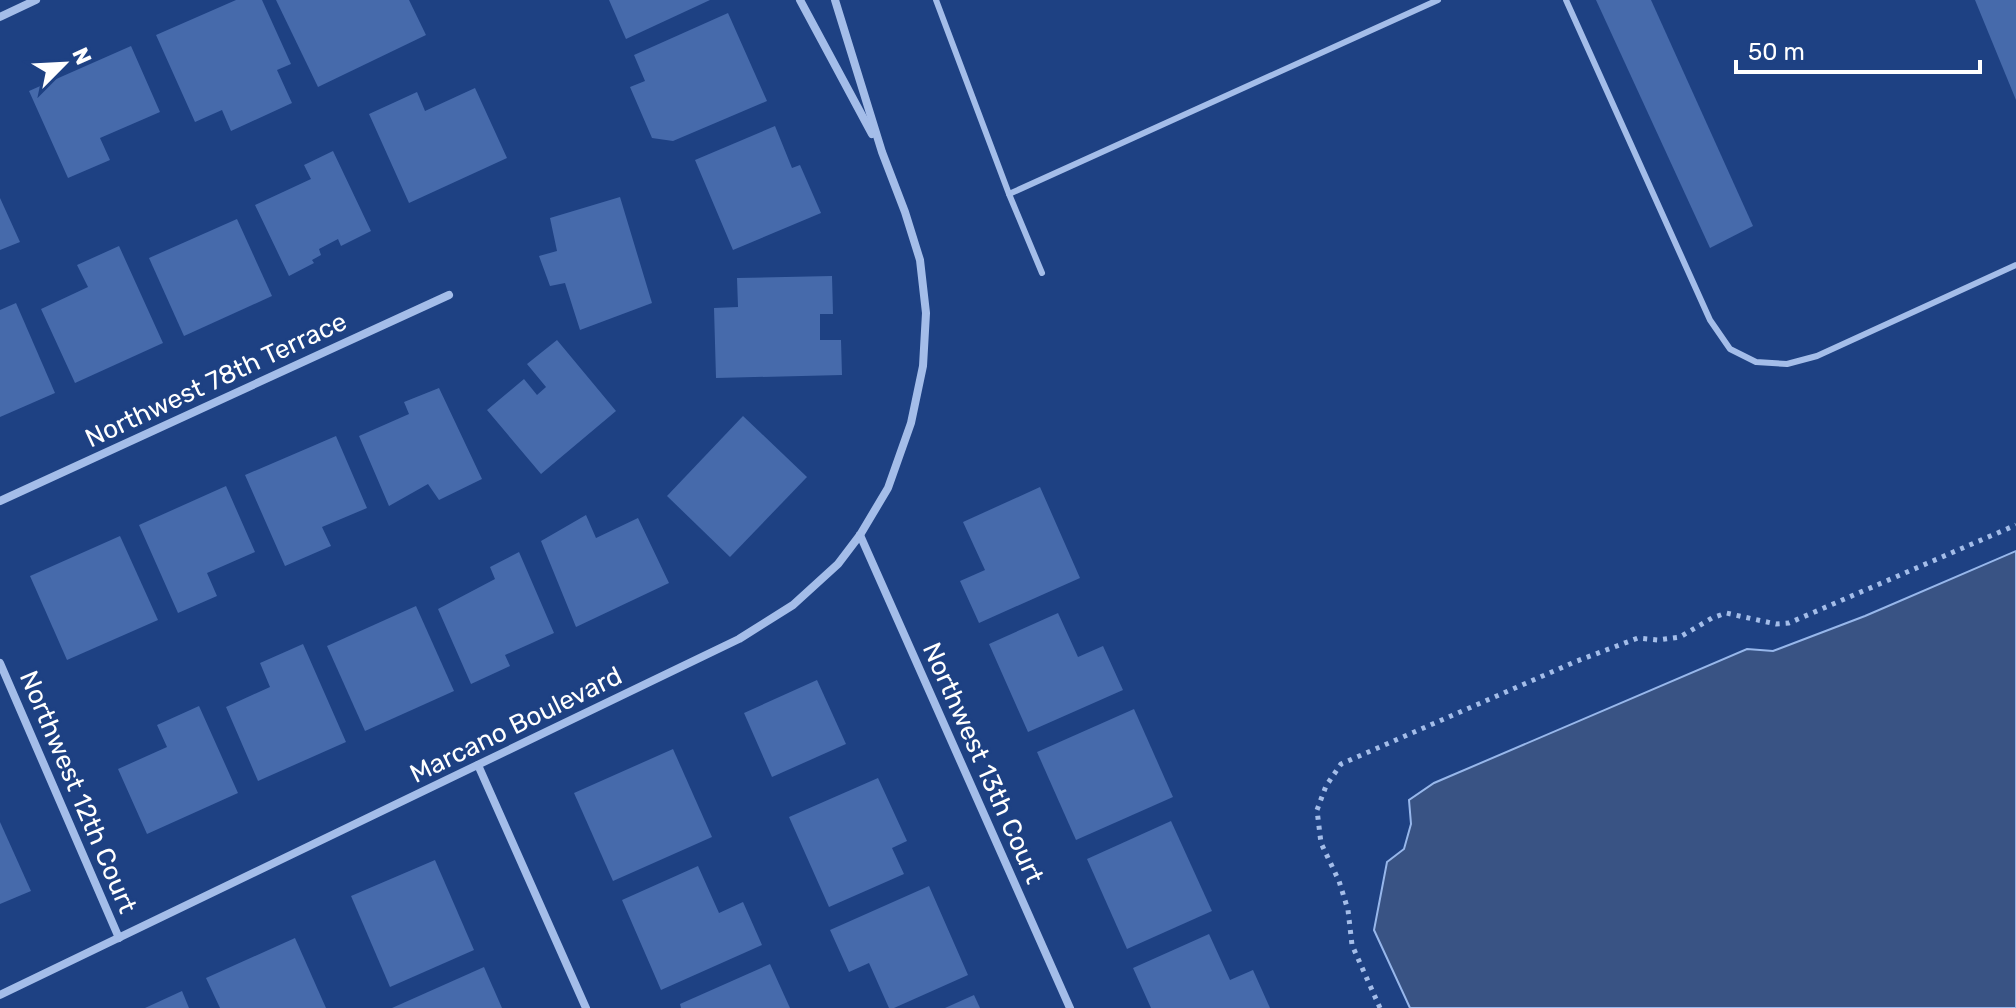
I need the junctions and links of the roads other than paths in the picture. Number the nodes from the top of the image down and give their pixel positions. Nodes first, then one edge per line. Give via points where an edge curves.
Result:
1 (36, 0) edge
2 (800, 0) edge
3 (835, 0) edge
4 (936, 0) edge
5 (1438, 0) edge
6 (1566, 0) edge
7 (0, 17) edge
8 (882, 152) junction
9 (1009, 194) junction
10 (2016, 265) edge
11 (1042, 273) dead end
12 (449, 295) dead end
13 (0, 501) edge
14 (860, 535) junction
15 (0, 663) edge
16 (478, 765) junction
17 (119, 938) junction
18 (0, 995) edge
19 (586, 1008) edge
20 (1070, 1008) edge

1 - 7 street
2 - 8 street
3 - 8 street
4 - 9 lane
5 - 9 lane
6 - 10 lane via 1710,320 1730,349 1756,362 1787,364 1817,356
8 - 14 street, Marcano Boulevard via 920,260 926,313 923,366 911,423 888,488
9 - 11 lane
12 - 13 street, Northwest 78th Terrace
14 - 16 street, Marcano Boulevard via 838,564 793,605 739,639
14 - 20 street, Northwest 13th Court
15 - 17 street, Northwest 12th Court
16 - 17 street, Marcano Boulevard
16 - 19 street
17 - 18 street, Marcano Boulevard

